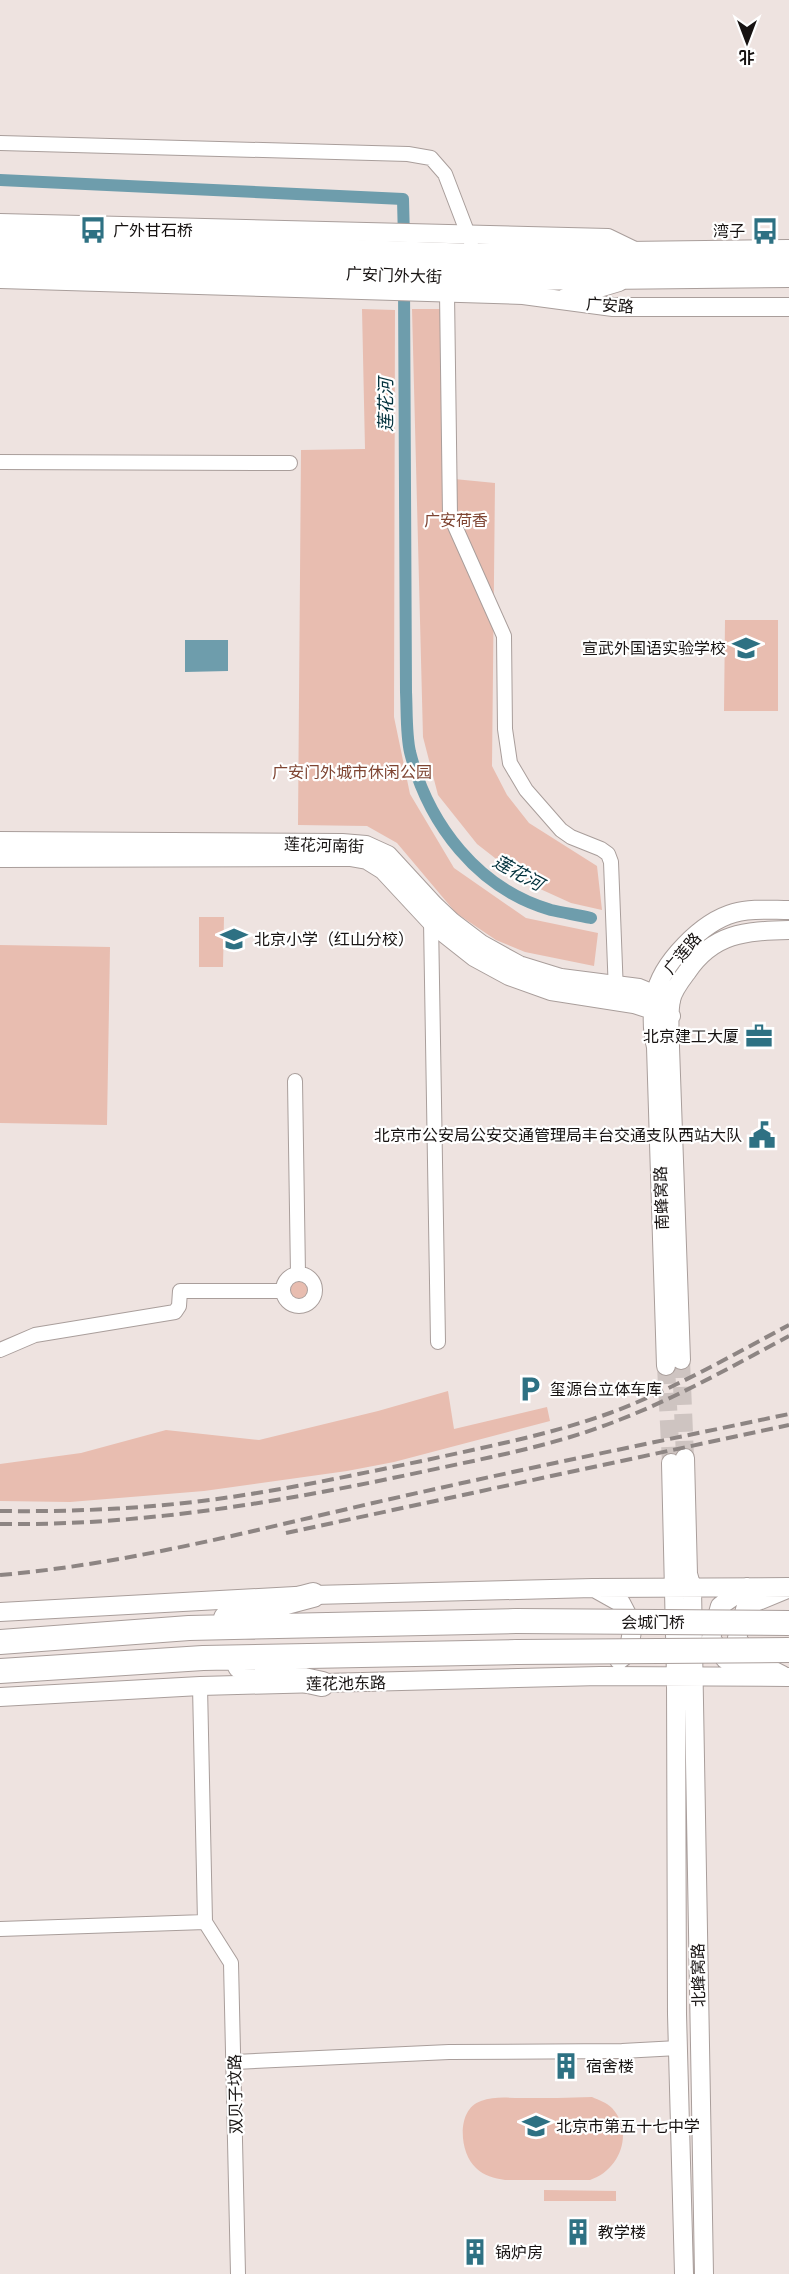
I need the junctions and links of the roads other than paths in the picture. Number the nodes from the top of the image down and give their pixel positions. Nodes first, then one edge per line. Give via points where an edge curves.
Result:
1 (0, 143) edge
2 (0, 223) edge
3 (0, 240) edge
4 (472, 246) junction
5 (789, 252) edge
6 (0, 263) edge
7 (384, 263) junction
8 (437, 270) junction
9 (789, 275) edge
10 (633, 277) junction
11 (0, 279) edge
12 (517, 286) junction
13 (561, 300) junction
14 (789, 307) edge
15 (0, 462) edge
16 (290, 462) dead end
17 (0, 841) edge
18 (0, 858) edge
19 (789, 910) edge
20 (431, 921) junction
21 (789, 930) edge
22 (616, 993) junction
23 (662, 1005) junction
24 (295, 1081) dead end
25 (298, 1274) junction
26 (283, 1291) junction
27 (438, 1342) dead end
28 (0, 1350) edge
29 (674, 1363) tunnel mouth
30 (678, 1461) tunnel mouth
31 (747, 1587) junction
32 (593, 1588) junction
33 (683, 1588) junction
34 (789, 1588) edge
35 (313, 1594) junction
36 (0, 1612) edge
37 (789, 1623) edge
38 (189, 1628) junction
39 (0, 1642) edge
40 (789, 1650) edge
41 (517, 1652) joint
42 (203, 1658) junction
43 (0, 1671) edge
44 (600, 1676) junction
45 (761, 1676) junction
46 (685, 1677) junction
47 (787, 1677) edge
48 (322, 1684) junction
49 (200, 1686) junction
50 (0, 1697) edge
51 (205, 1922) junction
52 (0, 1929) edge
53 (678, 2048) junction
54 (235, 2062) junction
55 (238, 2274) edge
56 (684, 2274) edge
57 (704, 2274) edge

1 - 4 street via 408,154 431,158 445,174
2 - 7 street, 广安门外大街
3 - 7 highway, 广安门外大街
4 - 5 highway, 广安门外大街 via 640,254
4 - 8 highway, 广安门外大街
6 - 7 highway, 广安门外大街
7 - 8 highway, 广安门外大街
7 - 8 street, 广安门外大街
7 - 11 street, 广安门外大街
8 - 12 highway, 广安门外大街
8 - 22 street via 450,515 504,636 505,729 510,763 526,790 561,830 608,854
9 - 10 highway, 广安门外大街
10 - 12 highway, 广安门外大街
10 - 13 street
12 - 13 street, 广安路
13 - 14 street, 广安路 via 614,307
15 - 16 street
17 - 22 street, 莲花河南街 via 366,845 388,855 452,922 499,955 540,974
18 - 20 street, 莲花河南街 via 350,857 367,860 382,870
19 - 23 street, 广莲路 via 735,913 711,922 690,938 663,975
20 - 22 street, 莲花河南街 via 474,957 509,976 551,991
20 - 27 street
21 - 23 street, 广莲路 via 734,934 719,941 692,963
22 - 23 street, 莲花河南街 via 639,988
23 - 29 street, 南蜂窝路 via 657,1058
24 - 25 street
25 - 26 street via 285,1282
25 - 26 street via 312,1280 316,1290 312,1301 297,1306 287,1301
26 - 28 street via 180,1291 175,1312 35,1335
30 - 33 street via 688,1574
31 - 33 street
31 - 34 street
31 - 45 street via 720,1606 711,1638 725,1659
32 - 33 street
32 - 35 street
32 - 44 street via 621,1603 633,1626 628,1653
33 - 46 street
34 - 47 street via 746,1606 737,1638 751,1659
35 - 36 street
35 - 38 highway
37 - 38 highway, 会城门桥, bridge via 516,1621
38 - 39 highway
40 - 41 highway, 会城门桥, bridge
41 - 42 highway, 莲花池东路
42 - 43 highway, 莲花池东路
42 - 48 highway
44 - 46 street, 莲花池东路
44 - 48 street, 莲花池东路
45 - 46 street, 莲花池东路
45 - 47 street
46 - 53 street, 北蜂窝路
46 - 57 street, 北蜂窝路
48 - 49 street, 莲花池东路
49 - 50 street, 莲花池东路
49 - 51 street
51 - 52 street
51 - 54 street, 双贝子坟路 via 231,1963
53 - 54 street via 449,2052
53 - 56 street, 北蜂窝路
54 - 55 street, 双贝子坟路

